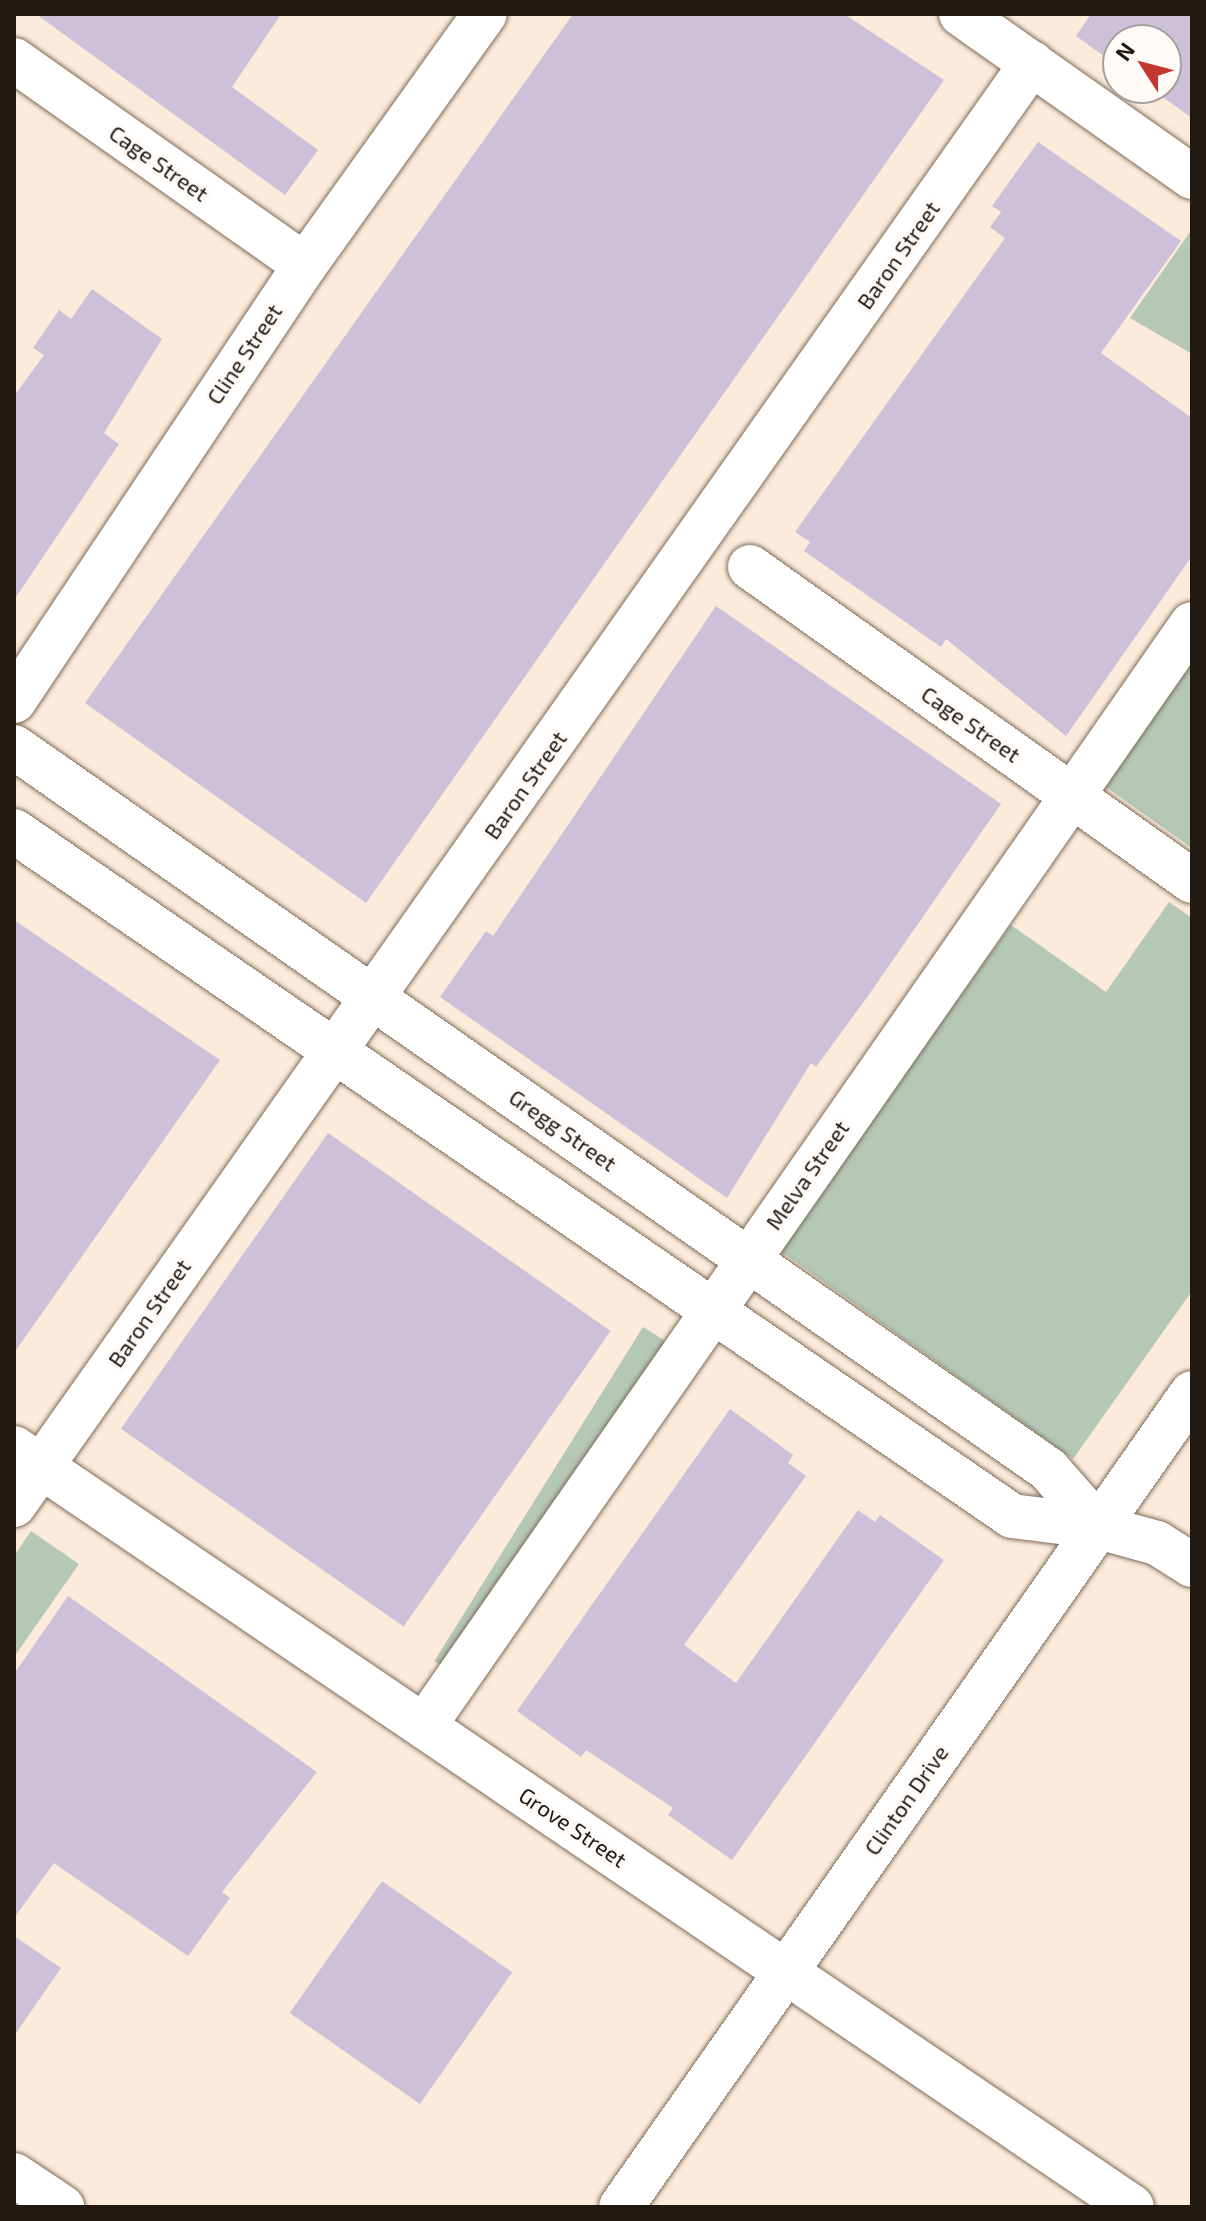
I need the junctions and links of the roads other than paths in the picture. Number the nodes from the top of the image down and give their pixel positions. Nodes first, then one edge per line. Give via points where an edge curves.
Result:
1 (485, 14) edge
2 (961, 14) edge
3 (14, 60) edge
4 (1032, 63) junction
5 (1192, 177) edge
6 (305, 265) junction
7 (750, 567) dead end
8 (1192, 624) edge
9 (14, 701) edge
10 (14, 747) edge
11 (1071, 795) junction
12 (14, 831) edge
13 (1192, 881) edge
14 (375, 995) junction
15 (333, 1051) junction
16 (749, 1259) junction
17 (711, 1312) junction
18 (1192, 1393) edge
19 (27, 1458) edge
20 (14, 1505) edge
21 (1099, 1527) junction
22 (1192, 1565) edge
23 (424, 1726) junction
24 (785, 1971) junction
25 (14, 2175) edge
26 (62, 2207) edge
27 (621, 2207) edge
28 (1132, 2207) edge

1 - 6 street, Cline Street
2 - 4 street
3 - 6 street, Cage Street
4 - 5 street
4 - 14 street, Baron Street
6 - 9 street, Cline Street
7 - 11 street, Cage Street
8 - 11 street, Melva Street
10 - 14 street, Gregg Street
11 - 13 street, Cage Street
11 - 16 street, Melva Street
12 - 15 street
14 - 15 street, Baron Street
14 - 16 street, Gregg Street
15 - 17 street
15 - 19 street, Baron Street
16 - 17 street, Melva Street
16 - 21 street, Gregg Street via 1048,1469
17 - 21 street via 1012,1516
17 - 23 street, Melva Street
18 - 21 street, Clinton Drive
19 - 20 street, Baron Street
19 - 23 street, Grove Street
21 - 22 street via 1157,1543
21 - 24 street, Clinton Drive
23 - 24 street, Grove Street
24 - 27 street, Clinton Drive
24 - 28 street, Grove Street
25 - 26 street

